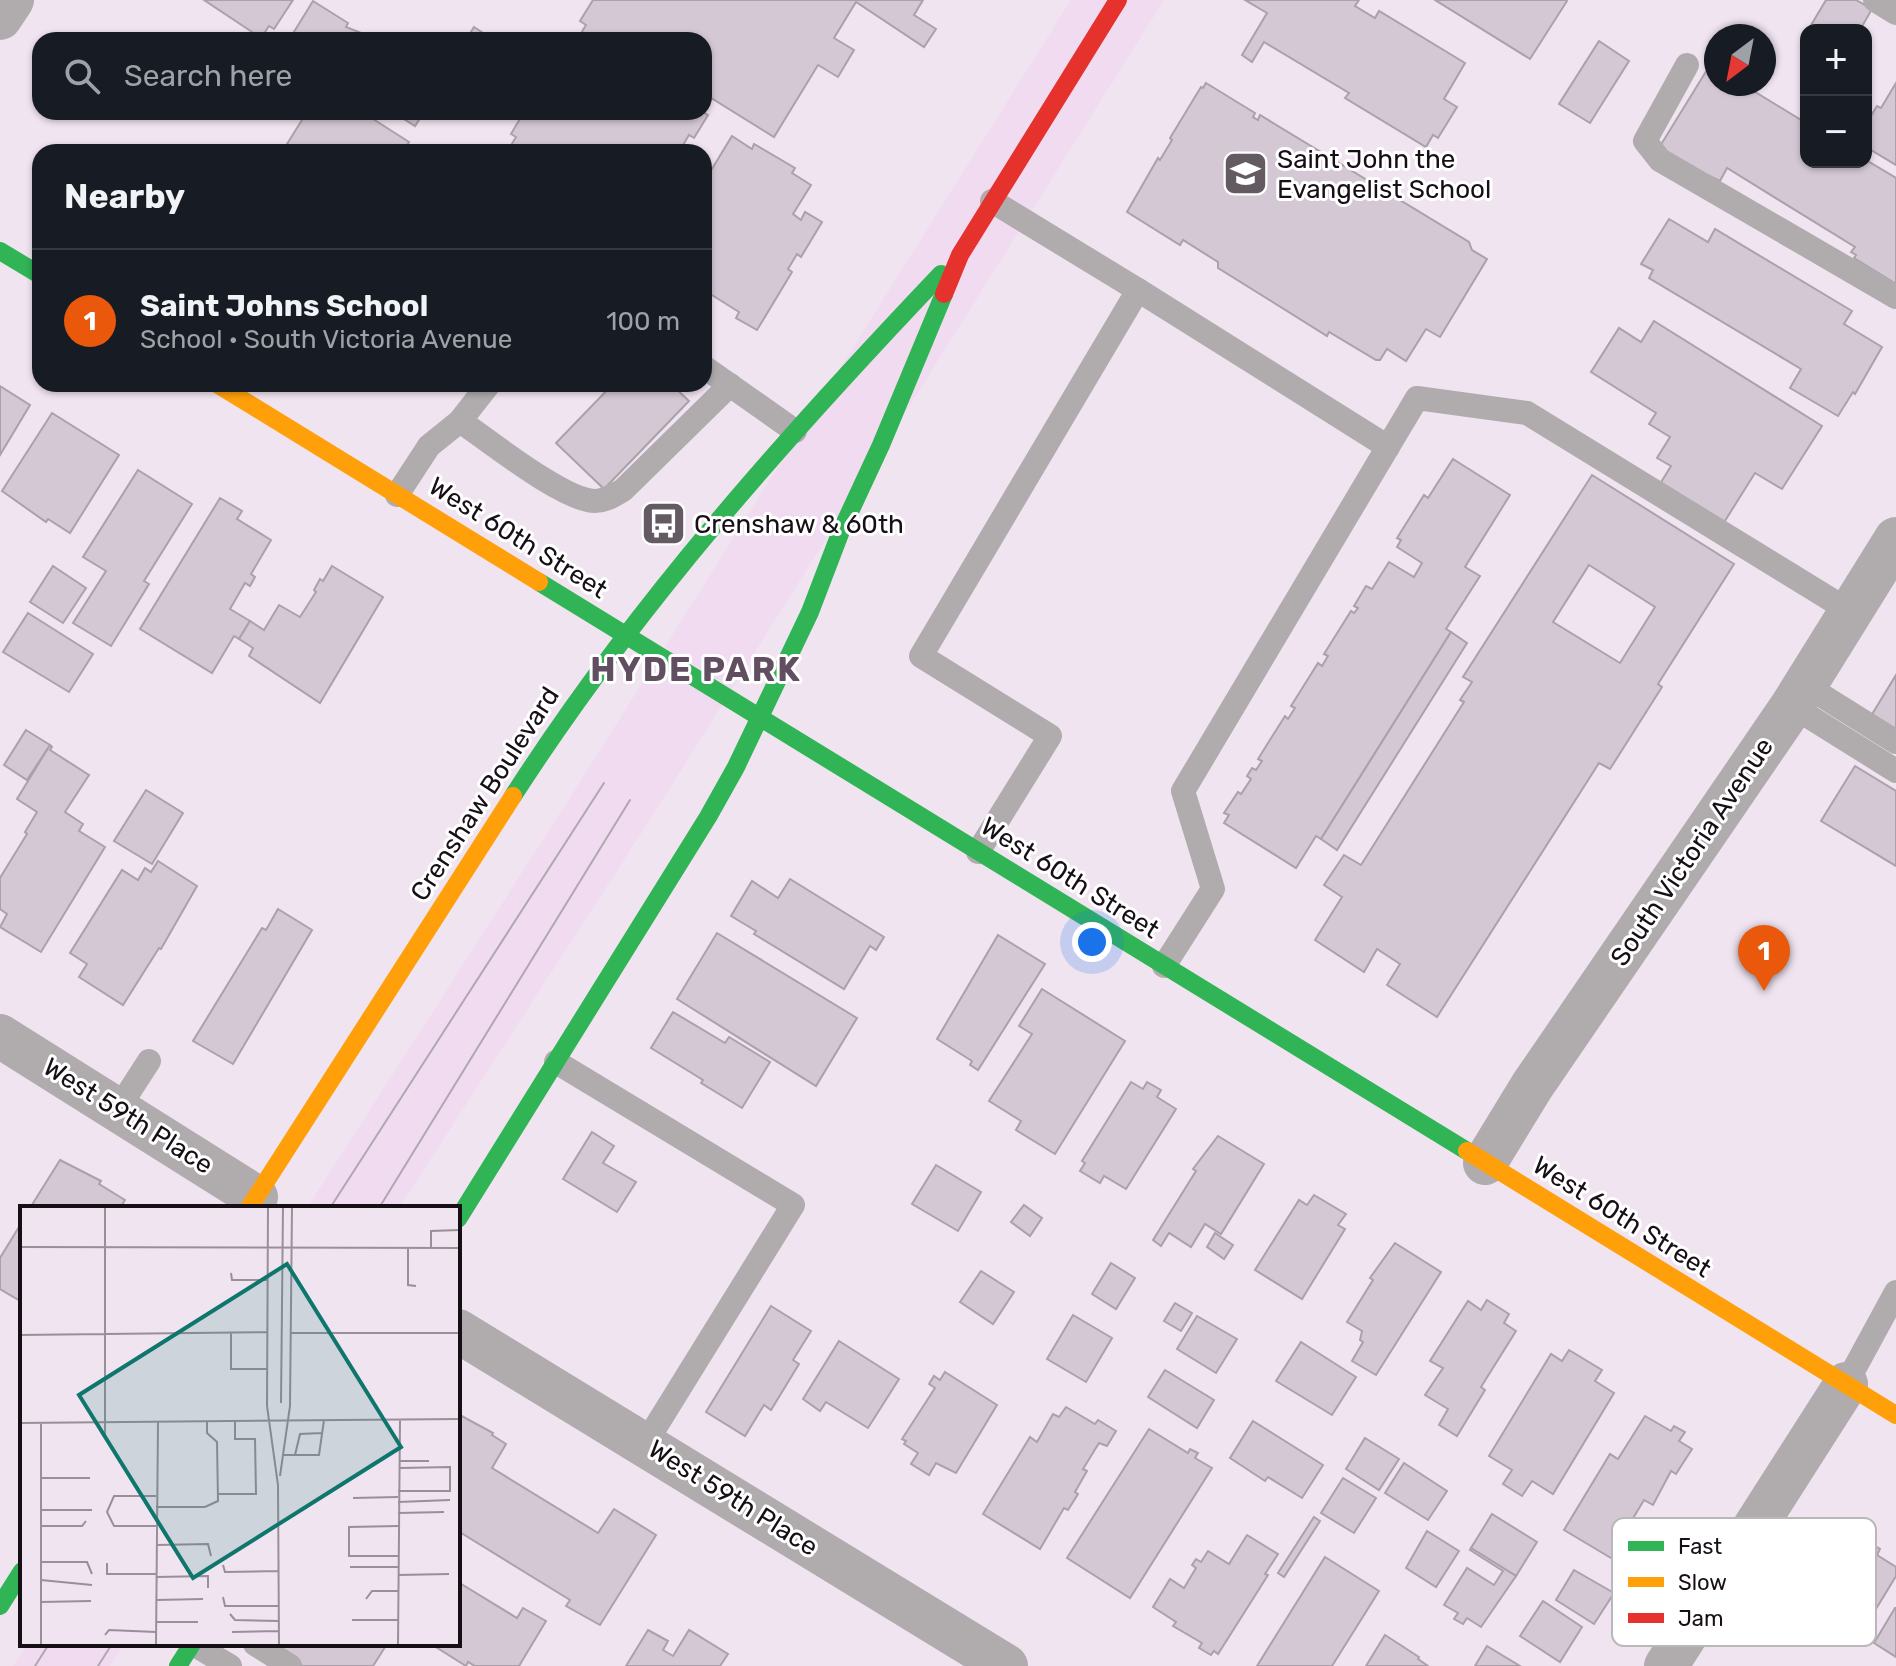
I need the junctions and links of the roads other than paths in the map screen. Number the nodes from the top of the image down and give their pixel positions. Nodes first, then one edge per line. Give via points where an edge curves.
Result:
1 (12, 0) edge
2 (1118, 0) edge
3 (1875, 0) edge
4 (1896, 13) edge
5 (0, 18) edge
6 (1687, 65) dead end
7 (992, 201) junction
8 (0, 251) edge
9 (960, 255) junction
10 (32, 270) edge
11 (1138, 290) junction
12 (1896, 297) edge
13 (712, 373) edge
14 (730, 385) junction
15 (230, 392) edge
16 (483, 392) edge
17 (460, 421) junction
18 (795, 431) junction
19 (1388, 447) junction
20 (397, 495) junction
21 (1896, 539) edge
22 (1851, 612) junction
23 (627, 636) junction
24 (1799, 695) junction
25 (760, 718) junction
26 (1896, 742) edge
27 (1896, 771) edge
28 (978, 852) junction
29 (1164, 966) junction
30 (0, 1036) edge
31 (149, 1061) dead end
32 (556, 1062) junction
33 (118, 1109) junction
34 (1485, 1163) junction
35 (252, 1202) edge
36 (460, 1216) edge
37 (1896, 1292) edge
38 (460, 1332) edge
39 (1846, 1384) junction
40 (1896, 1415) edge
41 (645, 1444) junction
42 (1760, 1518) edge
43 (20, 1574) edge
44 (0, 1606) edge
45 (192, 1646) edge
46 (196, 1646) edge
47 (258, 1646) edge
48 (1679, 1646) edge
49 (178, 1666) edge
50 (230, 1666) edge
51 (290, 1666) edge
52 (1006, 1666) edge
53 (1666, 1666) edge

1 - 5 street
2 - 7 main road, Crenshaw Boulevard
3 - 4 lane
6 - 12 lane via 1645,141 1660,160
7 - 9 main road, Crenshaw Boulevard
7 - 11 lane
8 - 10 main road
9 - 18 main road, Crenshaw Boulevard
9 - 25 main road, Crenshaw Boulevard
11 - 19 lane
11 - 28 lane via 921,656 1050,736
13 - 14 lane
14 - 17 lane via 608,499 592,501 567,493
14 - 18 lane
15 - 20 main road, West 60th Street
16 - 17 lane
17 - 20 lane via 429,446
18 - 23 main road, Crenshaw Boulevard
19 - 22 lane via 1417,398 1527,413
19 - 29 lane via 1183,791 1213,889
20 - 23 main road, West 60th Street
21 - 22 street, South Victoria Avenue
22 - 24 street, South Victoria Avenue
23 - 25 main road, West 60th Street
23 - 35 main road, Crenshaw Boulevard via 558,726
24 - 26 lane
24 - 27 lane
24 - 34 street, South Victoria Avenue
25 - 28 main road, West 60th Street
25 - 32 main road, Crenshaw Boulevard via 713,809
28 - 29 main road, West 60th Street
29 - 34 main road, West 60th Street
30 - 33 street, West 59th Place
31 - 33 lane
32 - 36 main road, Crenshaw Boulevard
32 - 41 lane via 793,1205
33 - 35 street, West 59th Place
34 - 39 main road, West 60th Street
37 - 39 lane
38 - 41 street, West 59th Place
39 - 40 main road, West 60th Street
39 - 42 street
41 - 52 street, West 59th Place
43 - 44 main road
45 - 49 main road
46 - 50 lane
47 - 51 lane
48 - 53 street

